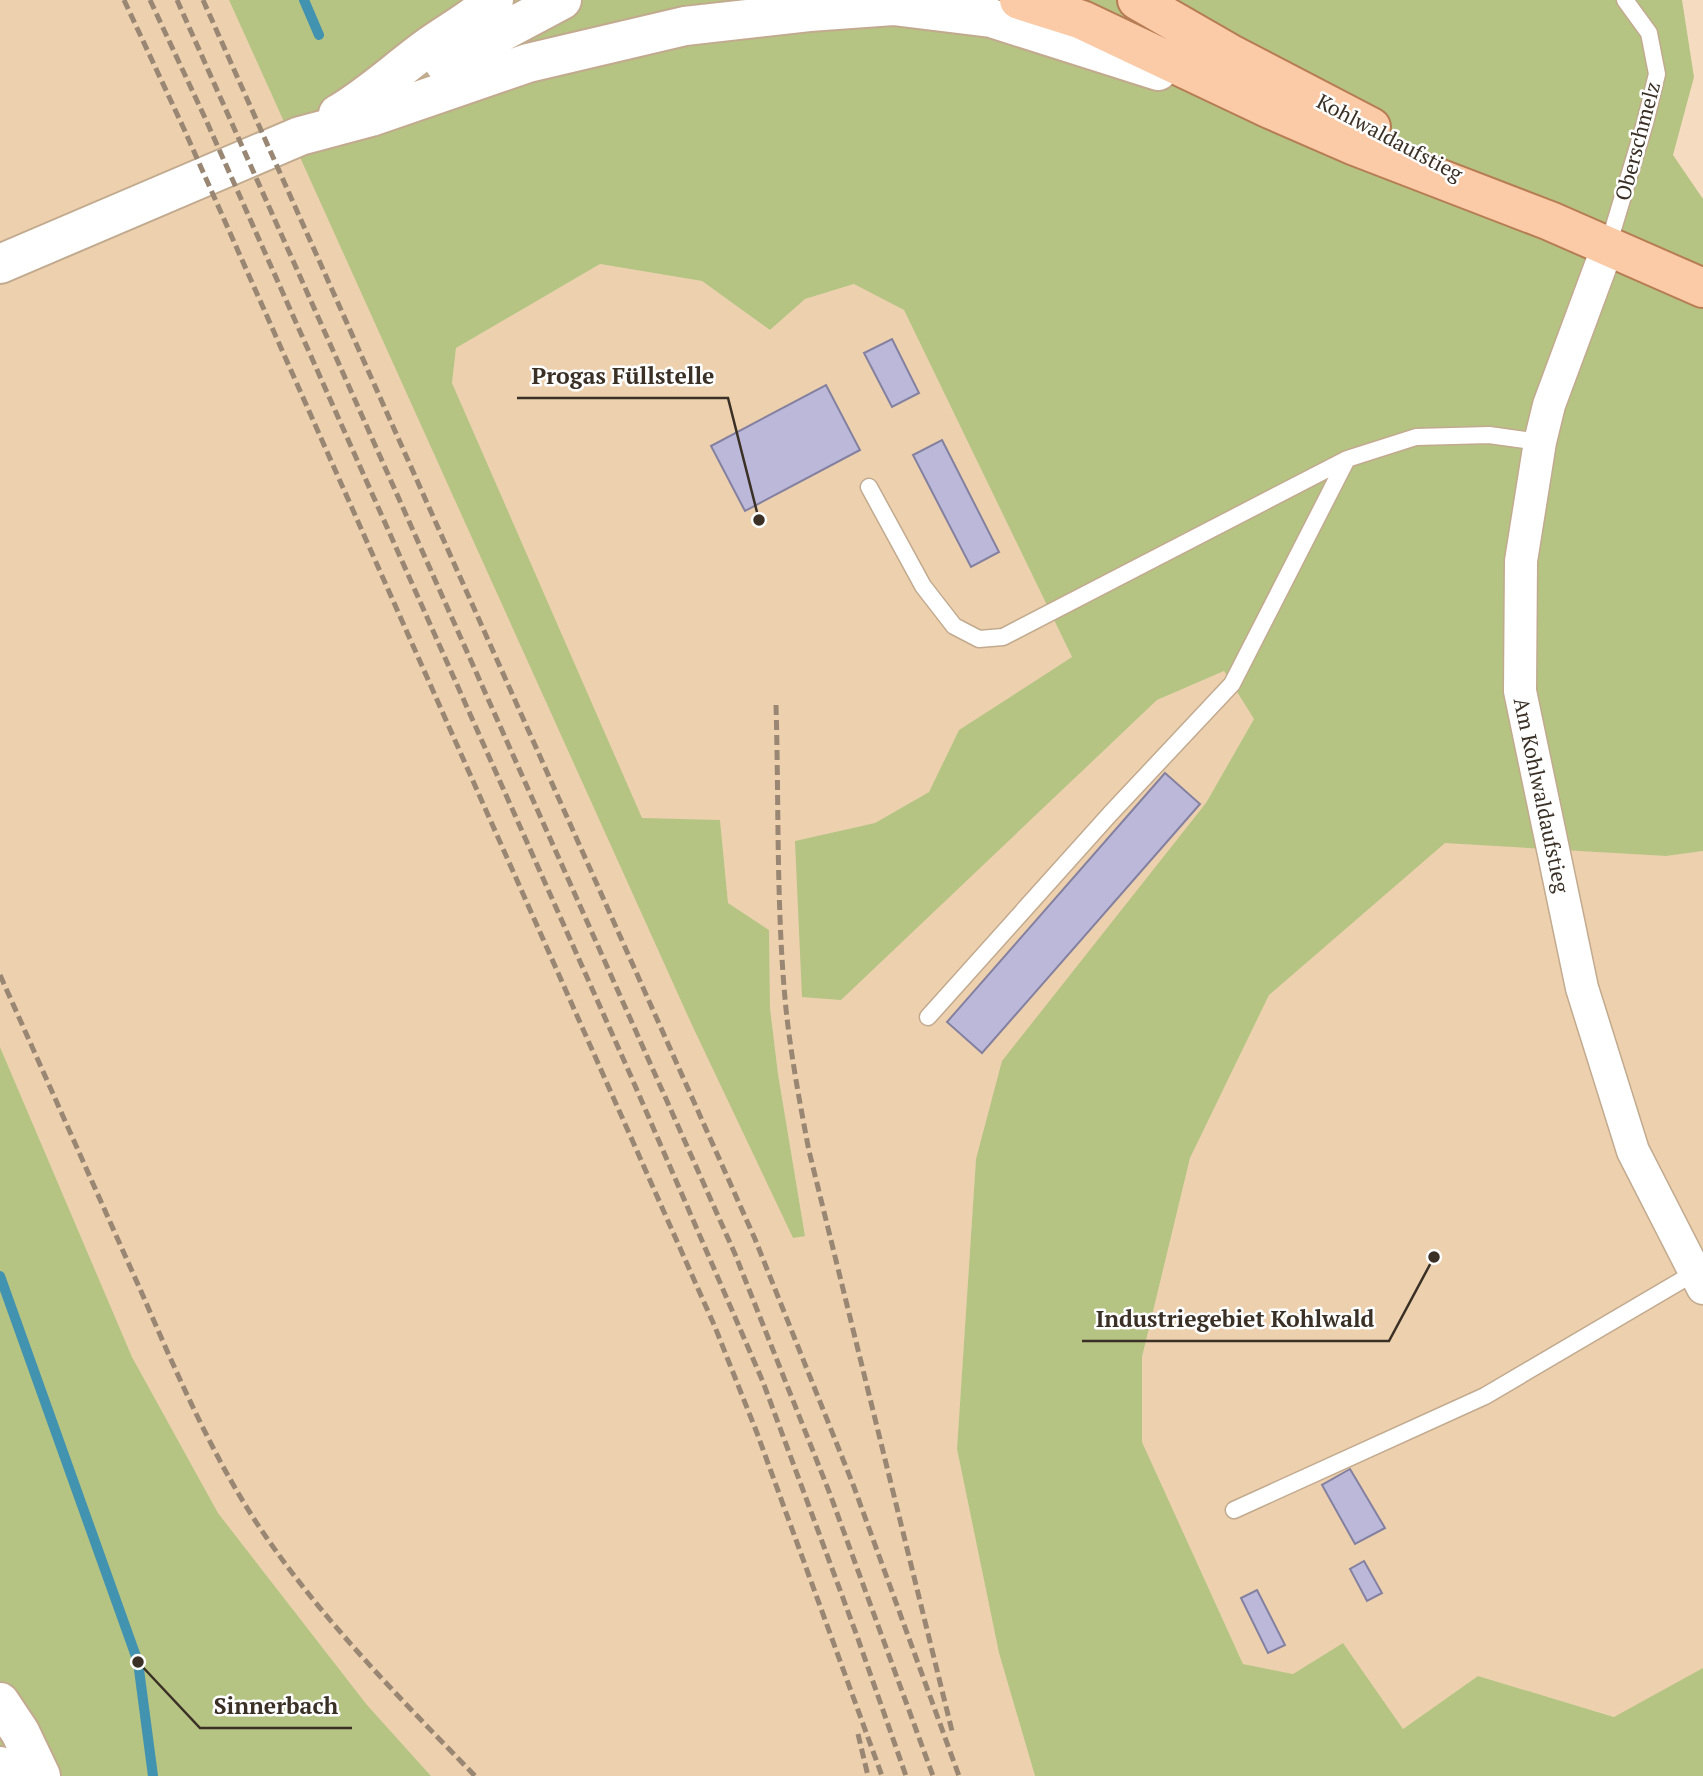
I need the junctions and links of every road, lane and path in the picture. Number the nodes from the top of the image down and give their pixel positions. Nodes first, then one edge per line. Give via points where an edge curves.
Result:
1 (494, 0) edge
2 (562, 0) edge
3 (1019, 0) edge
4 (1102, 0) edge
5 (1137, 0) edge
6 (1625, 0) edge
7 (1229, 53) junction
8 (362, 99) junction
9 (1270, 108) junction
10 (300, 136) junction
11 (1550, 220) junction
12 (1608, 246) junction
13 (0, 264) edge
14 (1703, 288) edge
15 (1540, 442) junction
16 (1347, 459) junction
17 (869, 487) dead end
18 (928, 1017) dead end
19 (1698, 1280) edge
20 (1234, 1510) dead end
21 (0, 1702) edge
22 (0, 1766) edge
23 (5, 1776) edge
24 (41, 1776) edge

1 - 8 main road
2 - 8 main road via 416,78
3 - 9 main road, Kohlwaldaufstieg via 1083,20
4 - 7 main road
5 - 7 main road
6 - 12 lane, Oberschmelz via 1649,33 1657,74
7 - 11 main road, Kohlwaldaufstieg
8 - 10 main road
9 - 10 main road via 991,18 893,6 685,26 528,63 371,117
9 - 11 main road, Kohlwaldaufstieg via 1355,146
10 - 13 main road
11 - 12 main road, Kohlwaldaufstieg
12 - 14 main road, Kohlwaldaufstieg
12 - 15 street, Am Kohlwaldaufstieg via 1549,405
15 - 16 lane via 1489,435 1416,437
15 - 19 street, Am Kohlwaldaufstieg via 1521,561 1520,691 1582,988 1633,1151
16 - 17 lane via 1003,637 979,639 954,626 923,586
16 - 18 lane via 1232,684
19 - 20 lane via 1485,1396
21 - 24 main road
22 - 23 main road

